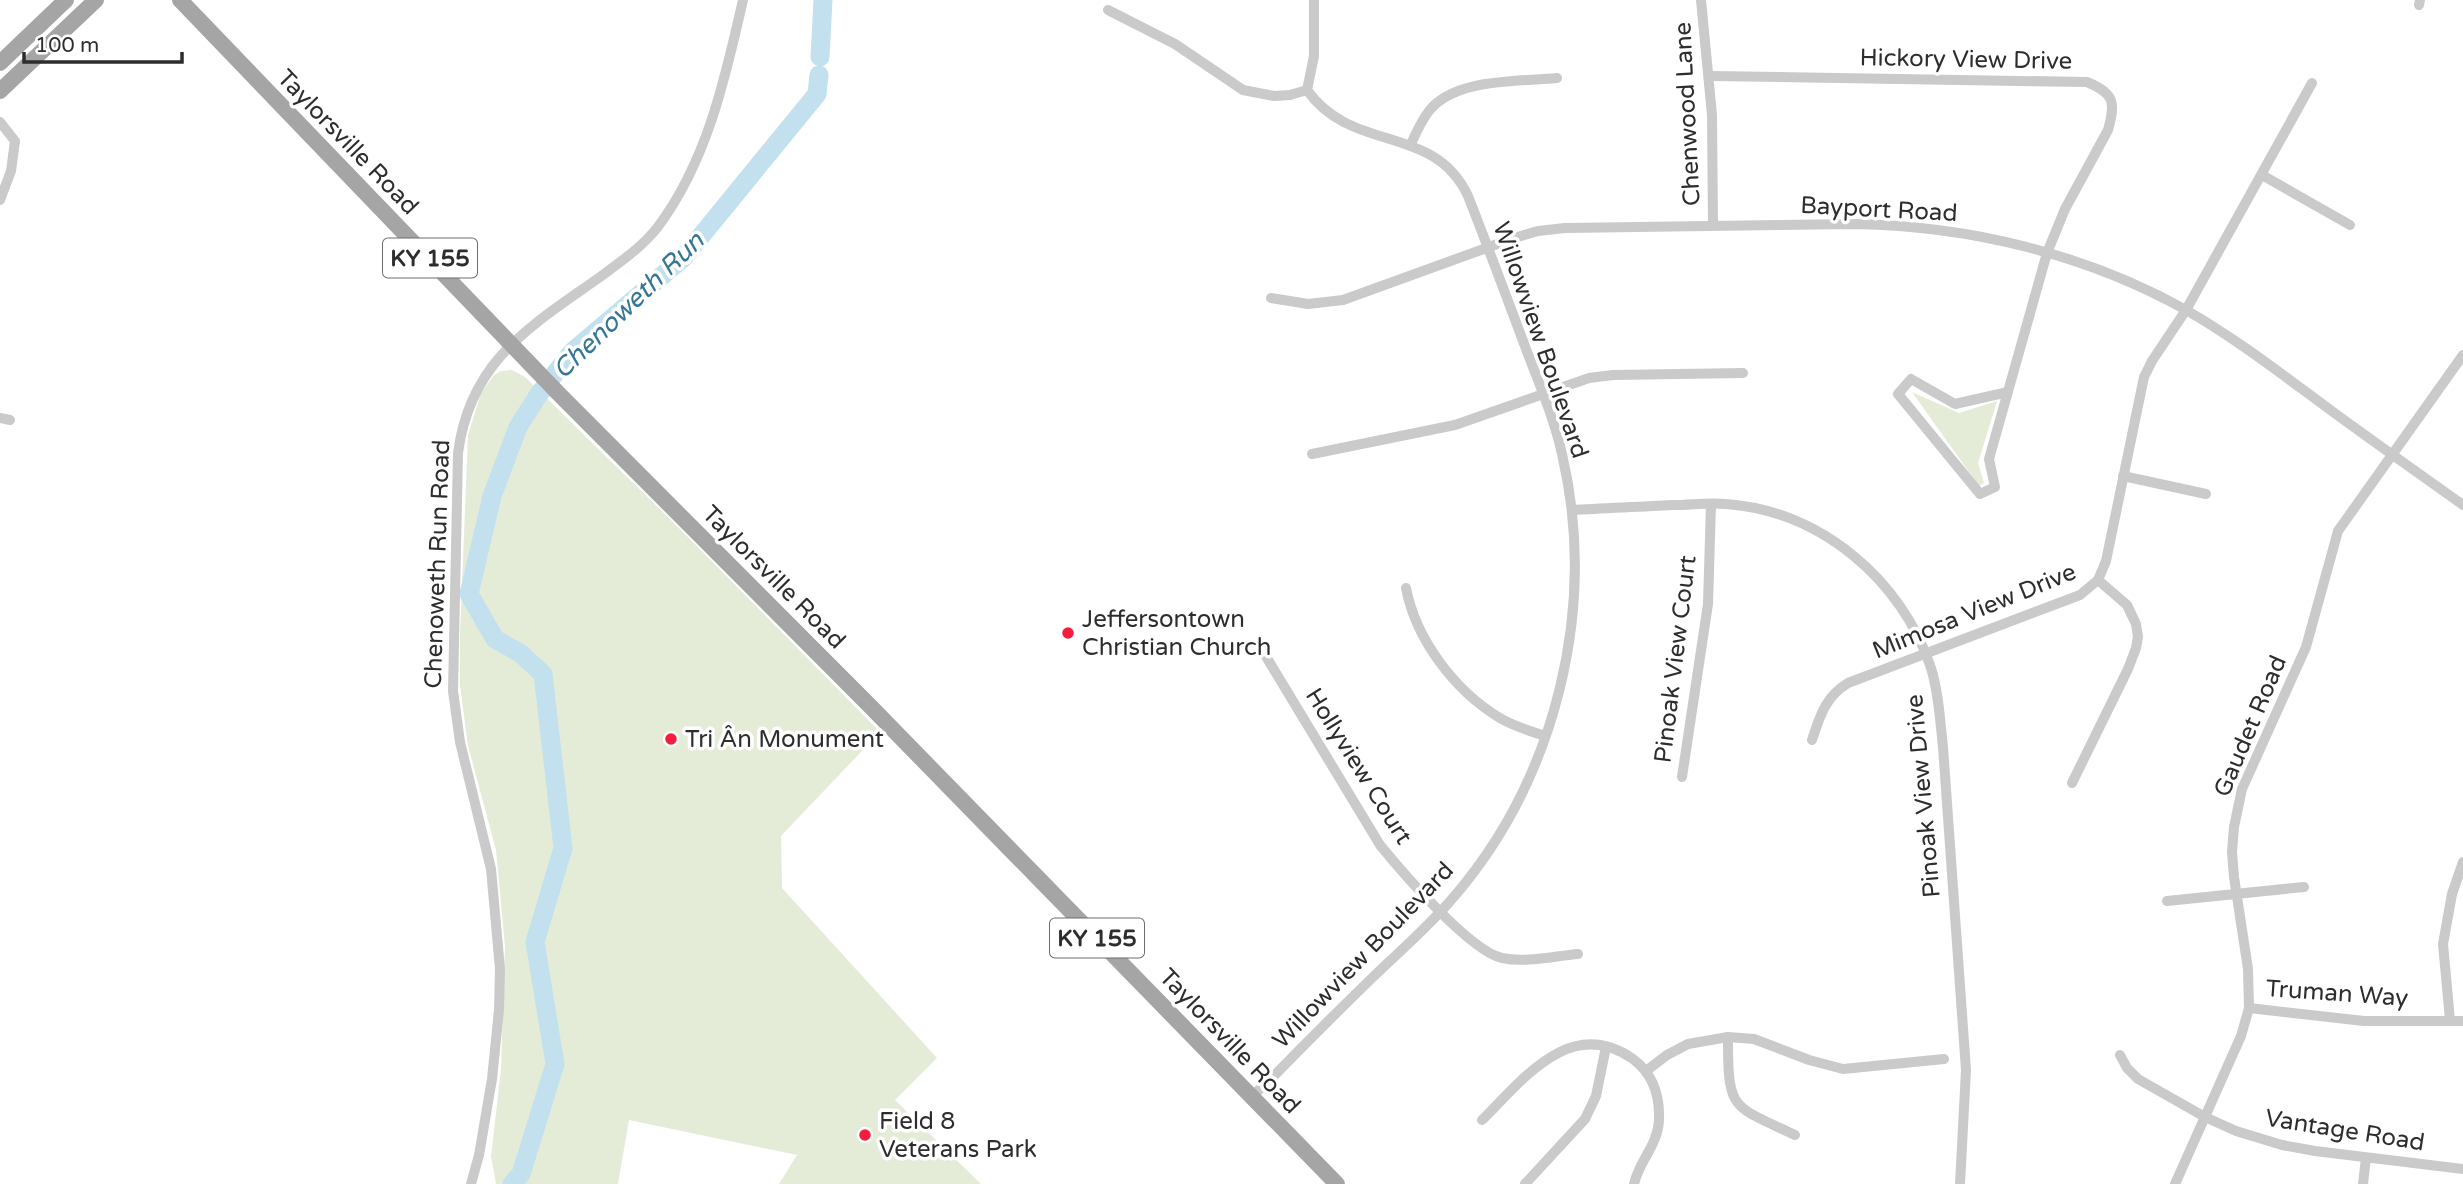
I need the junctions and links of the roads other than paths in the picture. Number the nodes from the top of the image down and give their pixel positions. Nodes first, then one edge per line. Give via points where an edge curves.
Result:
1 (66, 0) edge
2 (96, 0) edge
3 (180, 0) edge
4 (743, 0) edge
5 (1314, 0) edge
6 (1701, 0) edge
7 (1108, 10) dead end
8 (0, 63) edge
9 (1710, 76) junction
10 (1557, 78) dead end
11 (2312, 83) dead end
12 (1307, 90) junction
13 (0, 91) edge
14 (0, 122) edge
15 (1411, 145) junction
16 (2262, 175) junction
17 (0, 201) edge
18 (1713, 225) junction
19 (2350, 225) dead end
20 (1488, 248) junction
21 (2047, 253) junction
22 (1271, 298) dead end
23 (2186, 310) junction
24 (511, 344) junction
25 (2463, 355) edge
26 (1743, 373) dead end
27 (2008, 392) junction
28 (1542, 393) junction
29 (1312, 454) dead end
30 (2392, 454) junction
31 (2123, 476) junction
32 (2207, 494) dead end
33 (1711, 504) junction
34 (2463, 505) edge
35 (1572, 510) junction
36 (2098, 580) junction
37 (1406, 589) dead end
38 (1259, 645) dead end
39 (1925, 653) junction
40 (1545, 736) junction
41 (1812, 740) dead end
42 (1682, 777) dead end
43 (2072, 783) dead end
44 (2463, 862) edge
45 (2304, 887) dead end
46 (2236, 894) junction
47 (2167, 901) dead end
48 (1441, 911) junction
49 (1578, 954) dead end
50 (2249, 1008) junction
51 (2450, 1020) junction
52 (2463, 1021) edge
53 (1728, 1037) junction
54 (1606, 1047) junction
55 (2120, 1055) dead end
56 (1944, 1059) dead end
57 (1646, 1072) junction
58 (1251, 1096) junction
59 (2205, 1117) junction
60 (1482, 1120) dead end
61 (1795, 1136) dead end
62 (2366, 1158) junction
63 (2463, 1169) edge
64 (1330, 1182) edge
65 (471, 1184) edge
66 (1525, 1184) edge
67 (1634, 1184) edge
68 (1960, 1184) edge
69 (2175, 1184) edge
70 (2363, 1184) edge

1 - 8 main road
2 - 13 main road
3 - 24 main road, Taylorsville Road / KY 155
4 - 24 street, Chenoweth Run Road via 712,121 684,185 662,221 630,255
5 - 12 street via 1314,55
6 - 9 street, Chenwood Lane
7 - 12 street via 1175,44 1243,90 1274,96
9 - 18 street, Chenwood Lane
9 - 21 street, Hickory View Drive via 2048,80 2100,87 2112,98 2108,130
10 - 15 street via 1455,91 1430,109
11 - 16 street, Mimosa View Drive
12 - 15 street, Willowview Boulevard via 1323,110 1350,127
14 - 17 street via 15,141
15 - 20 street, Willowview Boulevard via 1455,173
16 - 19 street
16 - 23 street, Mimosa View Drive
18 - 20 street, Bayport Road via 1565,228 1538,231
18 - 21 street, Bayport Road via 1903,226 1962,233
20 - 22 street, Bayport Road via 1343,300 1308,304
20 - 28 street, Willowview Boulevard
21 - 23 street, Bayport Road via 2127,281
21 - 27 street, Hickory View Drive
23 - 30 street, Bayport Road
23 - 31 street, Mimosa View Drive via 2144,377
24 - 58 main road, Taylorsville Road / KY 155
24 - 65 street, Chenoweth Run Road via 471,398 458,453 453,691 460,742 491,869 500,970 495,1058 480,1156
25 - 30 street, Gaudet Road
26 - 28 street via 1613,375
27 - 27 street, Hickory View Drive via 1989,459 1995,487 1980,494 1898,394 1911,379 1955,404
28 - 29 street via 1455,425
28 - 35 street, Willowview Boulevard via 1562,453
30 - 34 street, Bayport Road
30 - 46 street, Gaudet Road via 2338,531 2306,647 2242,789 2233,839
31 - 32 street
31 - 36 street, Mimosa View Drive
33 - 35 street, Pinoak View Drive
33 - 39 street, Pinoak View Drive via 1738,505 1786,517 1851,553 1889,591
33 - 42 street, Pinoak View Court via 1708,604
35 - 40 street, Willowview Boulevard via 1575,583 1571,622 1561,686
36 - 39 street, Mimosa View Drive via 2080,595
36 - 43 street via 2127,605 2138,637 2128,669
37 - 40 street via 1415,620 1446,671 1467,694 1502,720
38 - 48 street, Hollyview Court via 1380,845
39 - 41 street, Mimosa View Drive via 1839,689 1824,705
39 - 68 street, Pinoak View Drive via 1937,695 1943,747 1966,1070
40 - 48 street, Willowview Boulevard via 1519,800 1495,841
44 - 51 street via 2443,944
45 - 46 street
46 - 47 street
46 - 50 street, Gaudet Road
48 - 49 street, Hollyview Court via 1477,946 1499,958
48 - 58 street, Willowview Boulevard
50 - 51 street, Truman Way via 2364,1021
50 - 59 street, Gaudet Road
51 - 52 street, Truman Way
53 - 56 street via 1754,1039 1843,1069
53 - 57 street via 1688,1044
53 - 61 street via 1729,1082 1735,1101 1746,1112
54 - 57 street via 1620,1051
54 - 60 street via 1589,1044 1560,1050
54 - 66 street via 1596,1096 1585,1119
55 - 59 street, Vantage Road via 2138,1079
57 - 67 street via 1659,1100 1658,1132
58 - 64 main road, Taylorsville Road / KY 155
59 - 62 street, Vantage Road via 2266,1141
59 - 69 street, Gaudet Road
62 - 63 street, Vantage Road
62 - 70 street

